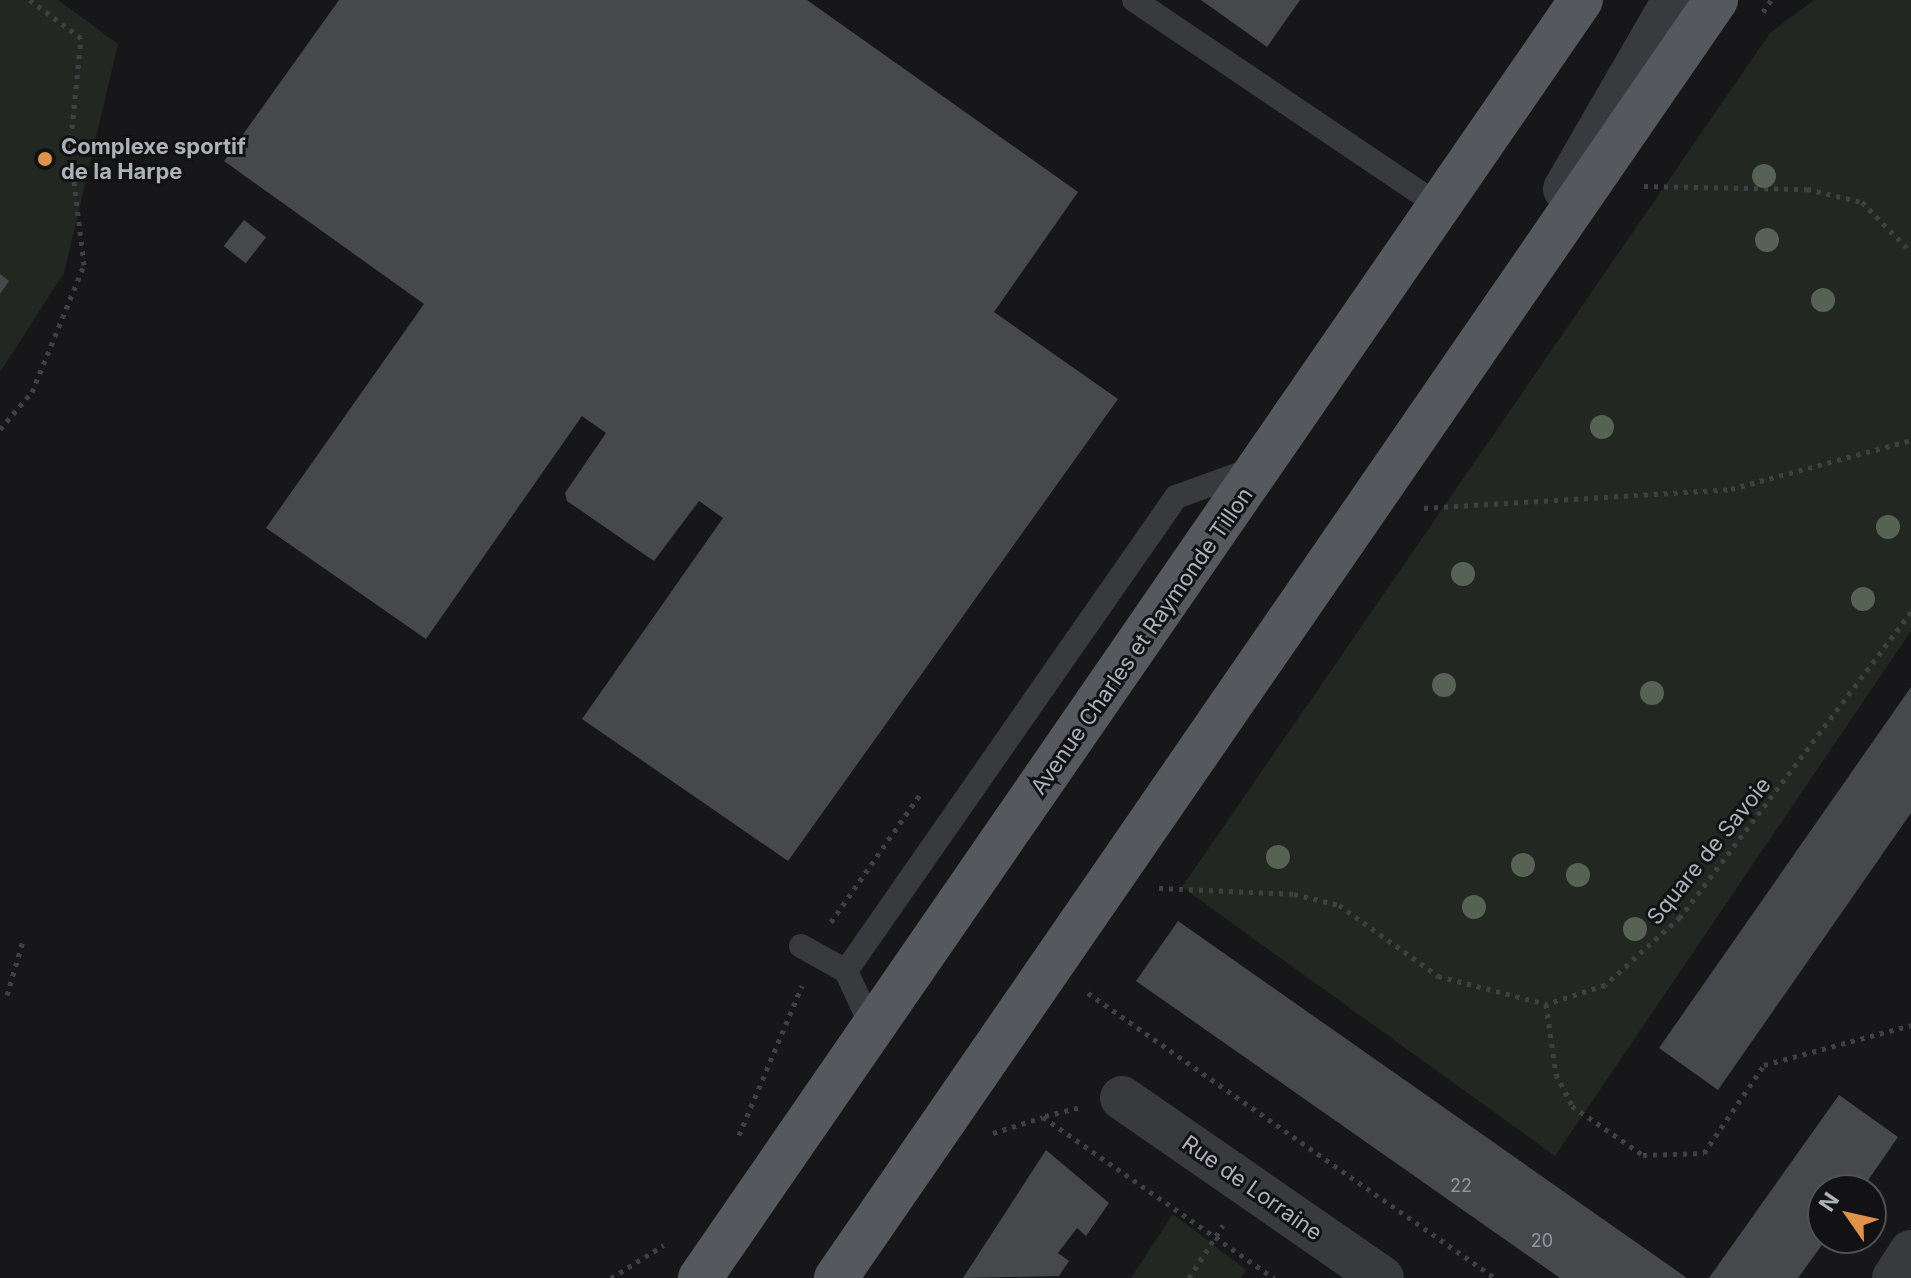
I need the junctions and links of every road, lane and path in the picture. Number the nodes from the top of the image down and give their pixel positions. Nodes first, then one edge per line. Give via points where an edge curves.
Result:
1 (30, 0) edge
2 (1134, 0) edge
3 (1581, 0) edge
4 (1674, 0) edge
5 (1716, 0) edge
6 (1639, 186) dead end
7 (1441, 207) junction
8 (1911, 252) edge
9 (1460, 371) junction
10 (0, 429) edge
11 (1911, 440) edge
12 (1266, 464) junction
13 (1419, 509) dead end
14 (1911, 612) edge
15 (1158, 888) dead end
16 (23, 941) dead end
17 (801, 946) dead end
18 (846, 971) junction
19 (1088, 993) dead end
20 (7, 995) dead end
21 (1546, 1004) junction
22 (1911, 1025) edge
23 (872, 1027) junction
24 (1122, 1098) dead end
25 (985, 1137) dead end
26 (1250, 1187) junction
27 (1215, 1237) junction
28 (1911, 1252) edge
29 (700, 1278) edge
30 (836, 1278) edge
31 (1189, 1278) edge
32 (1274, 1278) edge
33 (1382, 1278) edge
34 (1495, 1278) edge
35 (1894, 1278) edge

1 - 10 path via 81,38 70,148 84,265 32,392
2 - 7 lane
3 - 7 main road, Avenue Charles et Raymonde Tillon
4 - 9 street
5 - 9 main road
6 - 8 path via 1807,189 1862,202
7 - 12 main road, Avenue Charles et Raymonde Tillon
9 - 30 main road
11 - 13 path via 1731,489
12 - 18 lane via 1176,497
12 - 23 main road, Avenue Charles et Raymonde Tillon
14 - 21 path, Square de Savoie via 1680,917 1605,985
15 - 21 path via 1294,894 1339,905 1438,976
16 - 20 path
17 - 18 lane
18 - 23 lane
19 - 34 path
21 - 22 path via 1556,1074 1572,1106 1643,1155 1704,1153 1764,1065
23 - 29 main road, Avenue Charles et Raymonde Tillon
24 - 26 street, Rue de Lorraine
25 - 27 path via 1043,1117
26 - 27 path
26 - 33 street, Rue de Lorraine
27 - 31 path
27 - 32 path
28 - 35 street

